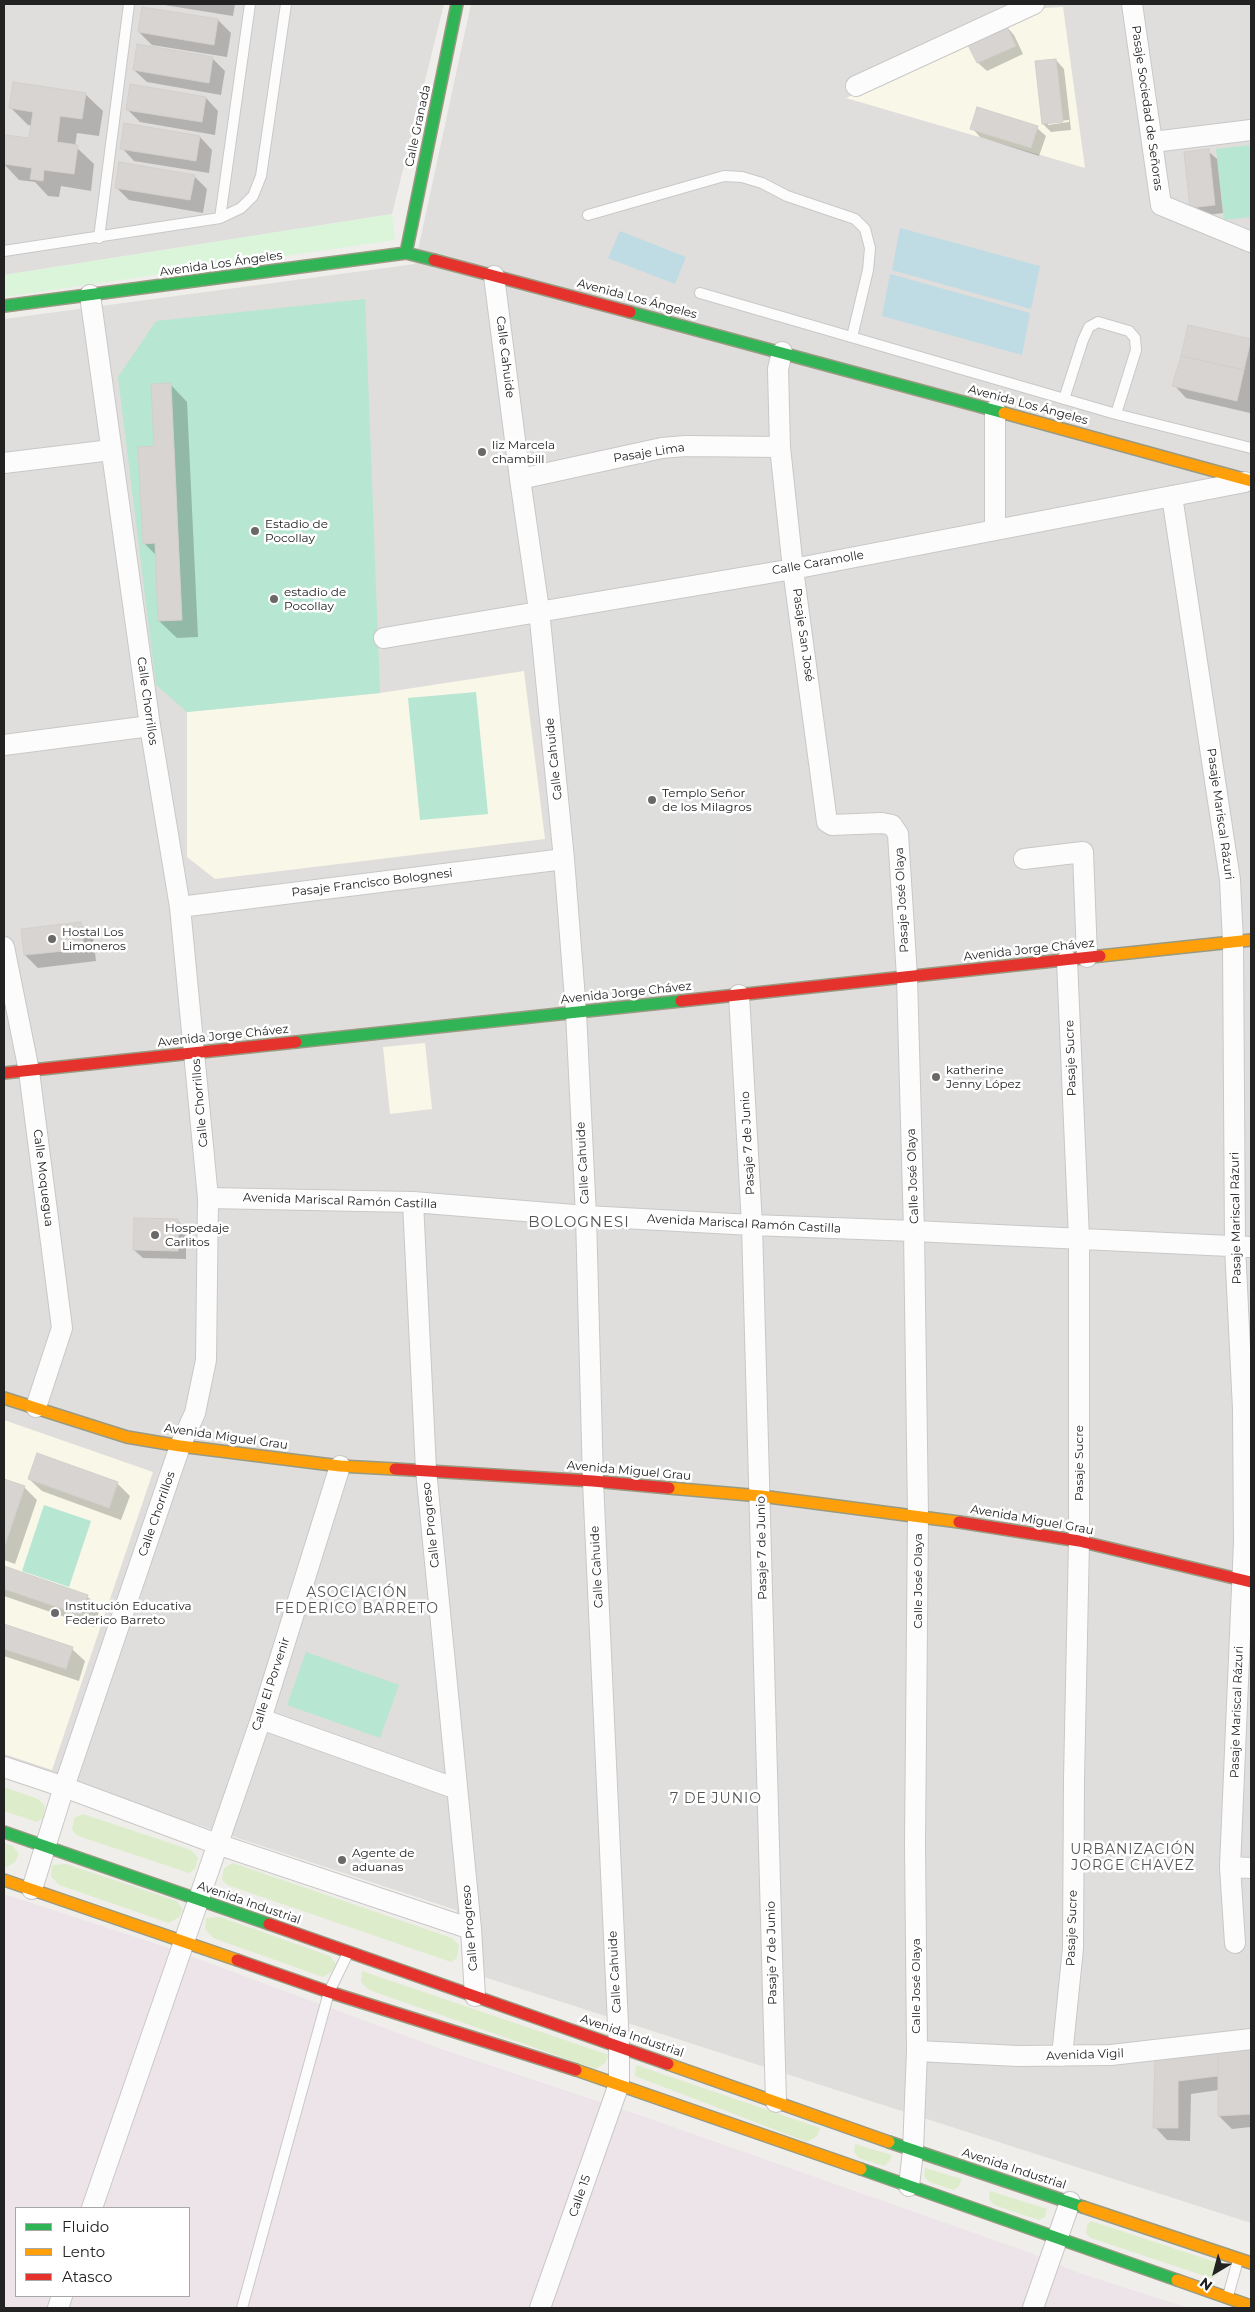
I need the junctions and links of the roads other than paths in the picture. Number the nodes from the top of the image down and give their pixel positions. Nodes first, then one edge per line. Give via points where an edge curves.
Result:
1 (129, 4) edge
2 (250, 4) edge
3 (286, 4) edge
4 (457, 4) edge
5 (1034, 4) edge
6 (1132, 4) edge
7 (856, 86) dead end
8 (1251, 130) edge
9 (1153, 142) junction
10 (588, 215) dead end
11 (220, 218) junction
12 (99, 238) junction
13 (1251, 242) edge
14 (4, 251) edge
15 (406, 253) junction
16 (494, 276) junction
17 (700, 293) dead end
18 (90, 295) junction
19 (4, 306) edge
20 (852, 337) junction
21 (782, 352) junction
22 (1064, 399) junction
23 (995, 410) junction
24 (1116, 414) junction
25 (1251, 446) edge
26 (780, 447) junction
27 (111, 450) junction
28 (4, 463) edge
29 (520, 479) junction
30 (1251, 481) edge
31 (1172, 496) junction
32 (995, 530) junction
33 (793, 568) junction
34 (540, 610) junction
35 (384, 638) dead end
36 (150, 726) junction
37 (4, 745) edge
38 (832, 824) joint
39 (564, 859) junction
40 (1024, 859) dead end
41 (180, 907) junction
42 (1242, 941) edge
43 (4, 947) edge
44 (1077, 958) junction
45 (907, 977) junction
46 (740, 995) junction
47 (576, 1012) junction
48 (195, 1053) junction
49 (29, 1071) junction
50 (4, 1073) edge
51 (208, 1198) junction
52 (413, 1202) junction
53 (586, 1216) junction
54 (752, 1225) junction
55 (914, 1231) junction
56 (1079, 1238) junction
57 (1243, 1247) edge
58 (4, 1398) edge
59 (36, 1408) junction
60 (1247, 1410) edge
61 (180, 1446) junction
62 (340, 1466) junction
63 (426, 1470) junction
64 (593, 1481) junction
65 (761, 1496) junction
66 (918, 1515) junction
67 (1079, 1541) junction
68 (1246, 1581) edge
69 (260, 1719) junction
70 (4, 1767) edge
71 (64, 1787) junction
72 (457, 1789) junction
73 (4, 1832) edge
74 (217, 1844) junction
75 (45, 1846) junction
76 (1230, 1867) junction
77 (1251, 1868) edge
78 (4, 1880) edge
79 (32, 1889) junction
80 (198, 1900) junction
81 (471, 1929) junction
82 (182, 1941) junction
83 (1235, 1944) dead end
84 (348, 1953) junction
85 (329, 1992) junction
86 (475, 1996) junction
87 (1251, 2039) edge
88 (619, 2046) junction
89 (917, 2051) junction
90 (1062, 2056) junction
91 (619, 2084) junction
92 (776, 2102) junction
93 (913, 2151) junction
94 (909, 2186) junction
95 (1070, 2202) junction
96 (92, 2207) edge
97 (1057, 2238) junction
98 (1238, 2259) junction
99 (1251, 2263) edge
100 (1227, 2297) junction
101 (1251, 2306) edge
102 (242, 2308) edge
103 (540, 2308) edge
104 (1033, 2308) edge

1 - 12 lane
2 - 11 lane
3 - 11 lane via 261,176 253,196 241,208
4 - 15 street, Calle Granada
5 - 7 street
6 - 9 street, Pasaje Sociedad de Señoras
8 - 9 street
9 - 13 street, Pasaje Sociedad de Señoras via 1160,205
10 - 20 lane via 724,176 762,183 787,196 855,219 866,229 870,248
11 - 12 lane
12 - 14 lane
15 - 16 street, Avenida Los Ángeles
15 - 18 street, Avenida Los Ángeles
16 - 21 street, Avenida Los Ángeles
16 - 29 street, Calle Cahuide
17 - 20 lane
18 - 19 street, Avenida Los Ángeles
18 - 27 street, Calle Chorrillos
20 - 22 lane
21 - 23 street, Avenida Los Ángeles
21 - 26 street, Pasaje San José via 778,369
22 - 24 lane
22 - 24 lane via 1083,340 1089,327 1098,322 1129,331 1135,338 1136,350
23 - 30 street, Avenida Los Ángeles
23 - 32 street
24 - 25 lane
26 - 29 street, Pasaje Lima via 662,448
26 - 33 street, Pasaje San José
27 - 28 street
27 - 36 street, Calle Chorrillos
29 - 34 street, Calle Cahuide
30 - 31 street, Calle Caramolle
31 - 32 street, Calle Caramolle
31 - 42 street, Pasaje Mariscal Rázuri
32 - 33 street, Calle Caramolle
33 - 34 street, Calle Caramolle
33 - 38 street, Pasaje San José via 826,816 827,822
34 - 35 street, Calle Caramolle
34 - 39 street, Calle Cahuide
36 - 37 street
36 - 41 street, Calle Chorrillos
38 - 45 street, Pasaje José Olaya via 882,823 892,825 898,834
39 - 41 street, Pasaje Francisco Bolognesi
39 - 47 street, Calle Cahuide
40 - 44 street, Pasaje Sucre via 1083,852
41 - 48 street, Calle Chorrillos
42 - 44 street, Avenida Jorge Chávez
42 - 57 street, Pasaje Mariscal Rázuri
43 - 49 street, Calle Moquegua
44 - 45 street, Avenida Jorge Chávez
44 - 56 street, Pasaje Sucre
45 - 46 street, Avenida Jorge Chávez
45 - 55 street, Calle José Olaya
46 - 47 street, Avenida Jorge Chávez
46 - 54 street, Pasaje 7 de Junio
47 - 48 street, Avenida Jorge Chávez
47 - 53 street, Calle Cahuide
48 - 49 street, Avenida Jorge Chávez
48 - 51 street, Calle Chorrillos
49 - 50 street, Avenida Jorge Chávez
49 - 59 street, Calle Moquegua via 62,1328
51 - 52 street, Avenida Mariscal Ramón Castilla
51 - 61 street, Calle Chorrillos via 206,1360 195,1412
52 - 53 street, Avenida Mariscal Ramón Castilla
52 - 63 street, Calle Progreso
53 - 54 street, Avenida Mariscal Ramón Castilla
53 - 64 street, Calle Cahuide
54 - 55 street, Avenida Mariscal Ramón Castilla
54 - 65 street, Pasaje 7 de Junio
55 - 56 street, Avenida Mariscal Ramón Castilla
55 - 66 street, Calle José Olaya
56 - 57 street, Avenida Mariscal Ramón Castilla
56 - 67 street, Pasaje Sucre
57 - 60 street, Pasaje Mariscal Rázuri
58 - 59 street, Avenida Miguel Grau
59 - 61 street, Avenida Miguel Grau via 127,1437
60 - 68 street, Pasaje Mariscal Rázuri
61 - 62 street, Avenida Miguel Grau
61 - 71 street, Calle Chorrillos
62 - 63 street, Avenida Miguel Grau
62 - 69 street, Calle El Porvenir
63 - 64 street, Avenida Miguel Grau
63 - 72 street, Calle Progreso
64 - 65 street, Avenida Miguel Grau
64 - 88 street, Calle Cahuide
65 - 66 street, Avenida Miguel Grau
65 - 92 street, Pasaje 7 de Junio
66 - 67 street, Avenida Miguel Grau
66 - 89 street, Calle José Olaya
67 - 68 street, Avenida Miguel Grau
67 - 90 street, Pasaje Sucre via 1074,1948
68 - 76 street, Pasaje Mariscal Rázuri
69 - 72 street
69 - 74 street, Calle El Porvenir
70 - 71 street
71 - 74 street
71 - 75 street, Calle Chorrillos
72 - 81 street, Calle Progreso
73 - 75 street, Avenida Industrial
74 - 80 street, Calle El Porvenir
74 - 81 street
75 - 79 street, Calle Chorrillos
75 - 80 street, Avenida Industrial
76 - 77 street
76 - 83 street, Pasaje Mariscal Rázuri
78 - 79 street
79 - 82 street
80 - 82 street, Calle El Porvenir
80 - 84 street, Avenida Industrial
81 - 86 street, Calle Progreso
82 - 85 street
82 - 96 street, Calle El Porvenir
84 - 85 lane
84 - 86 street, Avenida Industrial
85 - 91 street
85 - 102 lane
86 - 88 street, Avenida Industrial
87 - 90 street, Avenida Vigil via 1161,2051
88 - 91 street, Calle Cahuide
88 - 92 street, Avenida Industrial
89 - 90 street, Avenida Vigil
89 - 93 street, Calle José Olaya
91 - 94 street via 832,2154
91 - 103 street, Calle 15
92 - 93 street, Avenida Industrial via 840,2129
93 - 94 street, Calle José Olaya
93 - 95 street, Avenida Industrial via 979,2177
94 - 97 street via 972,2204
95 - 97 street
95 - 98 street, Avenida Industrial
97 - 100 street
97 - 104 street
98 - 99 street, Avenida Industrial
98 - 100 lane
100 - 101 street

